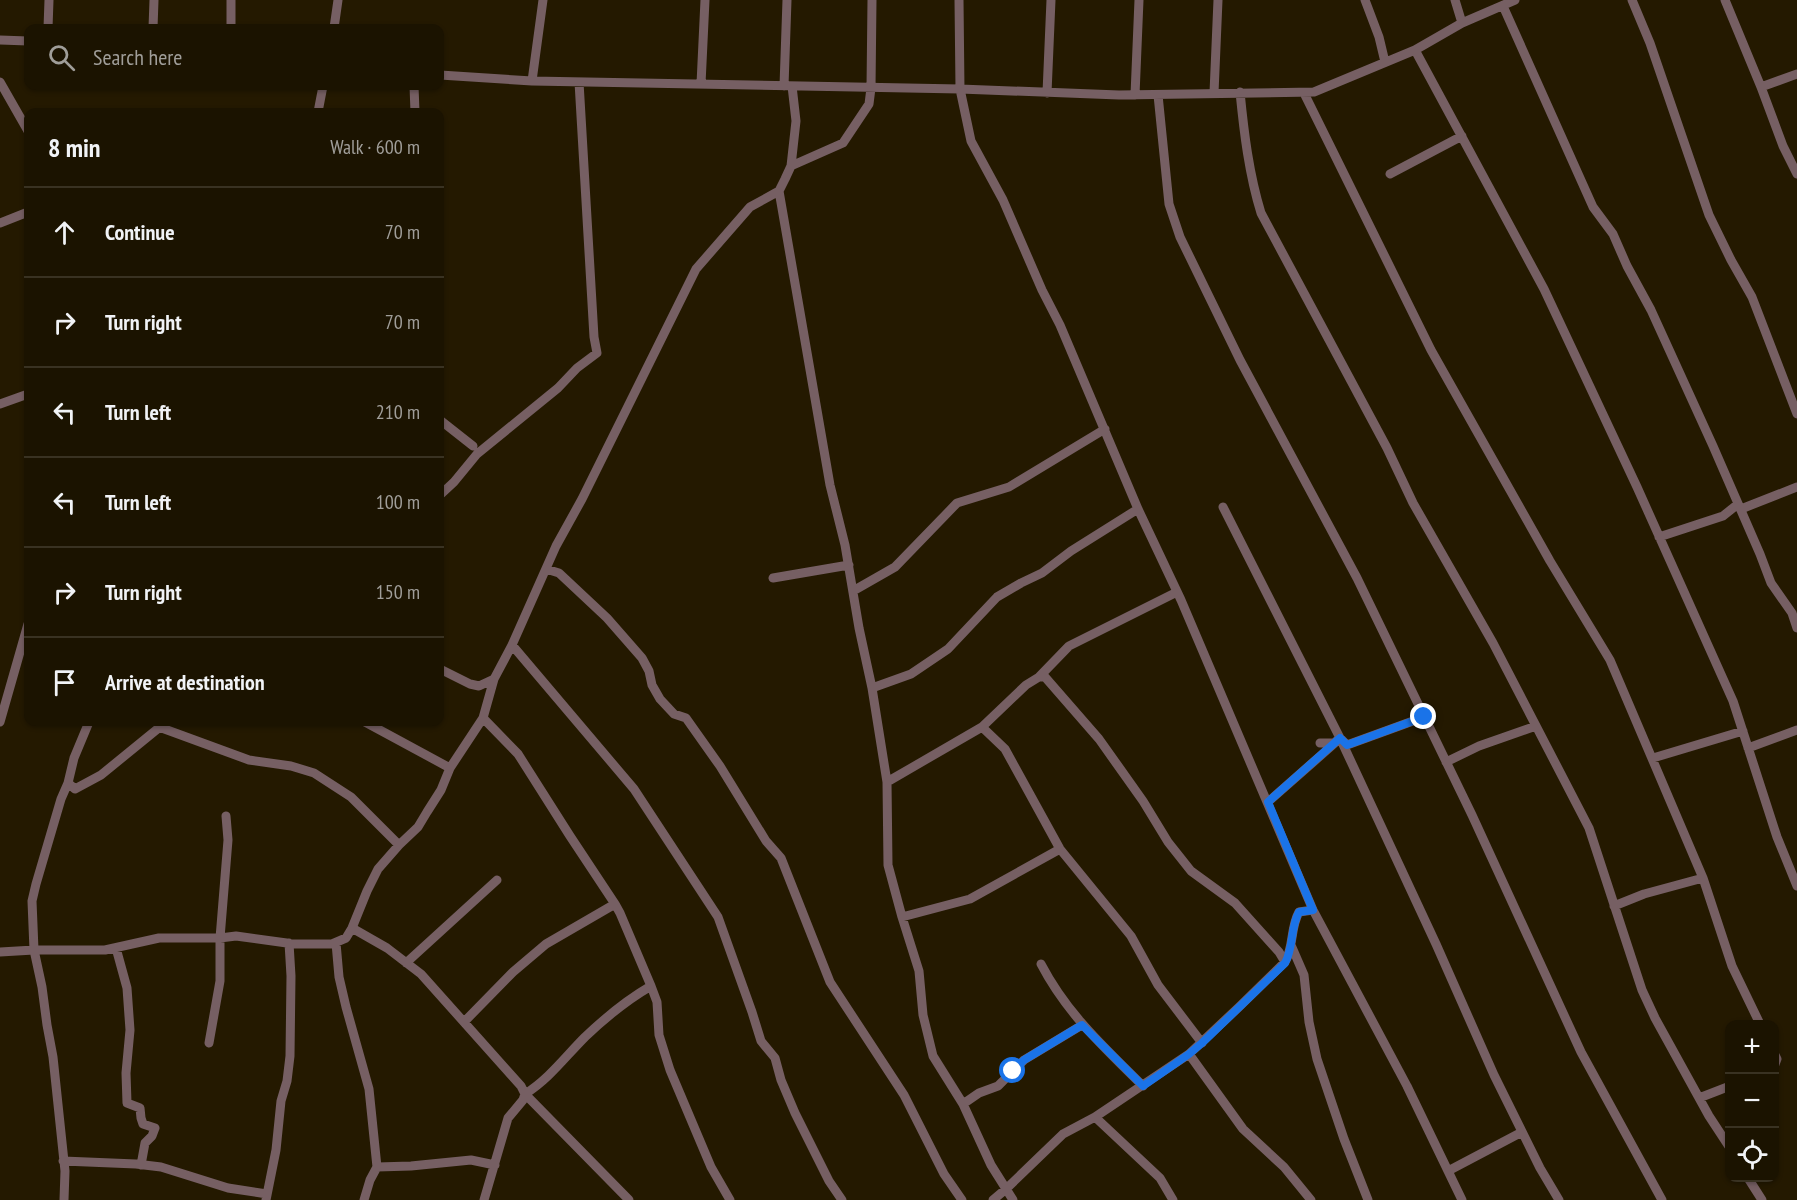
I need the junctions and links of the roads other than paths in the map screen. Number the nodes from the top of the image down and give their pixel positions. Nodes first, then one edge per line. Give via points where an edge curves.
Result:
1 (49, 0) edge
2 (154, 0) edge
3 (231, 0) edge
4 (338, 0) edge
5 (543, 0) edge
6 (705, 0) edge
7 (787, 0) edge
8 (872, 0) edge
9 (959, 0) edge
10 (1051, 0) edge
11 (1139, 0) edge
12 (1218, 0) edge
13 (1365, 0) edge
14 (1455, 0) edge
15 (1515, 0) edge
16 (1632, 0) edge
17 (1725, 0) edge
18 (1503, 6) junction
19 (1462, 23) junction
20 (48, 24) edge
21 (153, 24) edge
22 (231, 24) edge
23 (335, 24) edge
24 (0, 40) edge
25 (24, 41) edge
26 (1415, 50) junction
27 (1385, 63) junction
28 (1797, 74) edge
29 (444, 75) edge
30 (532, 81) junction
31 (0, 82) edge
32 (579, 82) junction
33 (701, 84) junction
34 (788, 86) junction
35 (1761, 87) junction
36 (872, 88) junction
37 (322, 90) edge
38 (414, 90) edge
39 (960, 90) junction
40 (1240, 92) junction
41 (1047, 93) junction
42 (1214, 93) junction
43 (1304, 93) junction
44 (1135, 95) junction
45 (1158, 95) junction
46 (319, 108) edge
47 (415, 108) edge
48 (24, 124) edge
49 (1462, 136) junction
50 (791, 166) junction
51 (1390, 174) dead end
52 (1797, 174) edge
53 (779, 191) junction
54 (24, 214) edge
55 (0, 224) edge
56 (1797, 380) edge
57 (1787, 384) junction
58 (24, 395) edge
59 (0, 404) edge
60 (1797, 414) edge
61 (444, 423) edge
62 (1105, 429) junction
63 (473, 446) dead end
64 (1797, 487) edge
65 (444, 491) edge
66 (1739, 506) junction
67 (1223, 507) dead end
68 (1138, 509) junction
69 (1659, 537) junction
70 (849, 565) junction
71 (546, 569) junction
72 (772, 578) dead end
73 (853, 591) junction
74 (1177, 592) junction
75 (1797, 628) edge
76 (24, 638) edge
77 (512, 645) junction
78 (444, 671) edge
79 (1039, 677) junction
80 (494, 678) junction
81 (872, 688) junction
82 (1424, 717) junction
83 (483, 718) junction
84 (0, 722) edge
85 (87, 726) edge
86 (161, 726) edge
87 (168, 726) edge
88 (373, 726) edge
89 (1536, 726) junction
90 (982, 727) junction
91 (1797, 730) edge
92 (1743, 731) junction
93 (1340, 738) junction
94 (1320, 743) dead end
95 (1748, 748) junction
96 (1653, 758) junction
97 (1446, 762) junction
98 (450, 768) junction
99 (887, 782) junction
100 (68, 783) junction
101 (1268, 802) junction
102 (226, 816) dead end
103 (399, 845) junction
104 (1060, 849) junction
105 (1703, 878) junction
106 (497, 880) dead end
107 (1797, 886) edge
108 (615, 904) junction
109 (1614, 906) junction
110 (1313, 910) junction
111 (902, 917) junction
112 (352, 928) junction
113 (220, 938) junction
114 (289, 943) junction
115 (336, 943) junction
116 (1291, 945) junction
117 (116, 948) junction
118 (34, 950) junction
119 (0, 952) edge
120 (406, 963) junction
121 (1285, 963) junction
122 (1041, 964) dead end
123 (651, 986) junction
124 (1758, 1020) edge
125 (464, 1022) junction
126 (1082, 1025) junction
127 (209, 1043) dead end
128 (1202, 1043) junction
129 (1189, 1054) junction
130 (1143, 1086) junction
131 (1725, 1088) edge
132 (525, 1094) junction
133 (1699, 1098) junction
134 (963, 1104) junction
135 (1095, 1118) junction
136 (1522, 1132) junction
137 (1725, 1140) edge
138 (63, 1161) junction
139 (141, 1165) junction
140 (495, 1165) junction
141 (377, 1167) junction
142 (1448, 1171) junction
143 (1751, 1182) edge
144 (1006, 1190) junction
145 (266, 1197) edge
146 (64, 1200) edge
147 (364, 1200) edge
148 (484, 1200) edge
149 (628, 1200) edge
150 (730, 1200) edge
151 (842, 1200) edge
152 (962, 1200) edge
153 (993, 1200) edge
154 (1013, 1200) edge
155 (1173, 1200) edge
156 (1311, 1200) edge
157 (1368, 1200) edge
158 (1462, 1200) edge
159 (1559, 1200) edge
160 (1662, 1200) edge
161 (1762, 1200) edge

1 - 20 street
2 - 21 street
3 - 22 street
4 - 23 street
5 - 30 street
6 - 33 street
7 - 34 street
8 - 36 street
9 - 39 street
10 - 41 street
11 - 44 street
12 - 42 street
13 - 27 street
14 - 19 street
15 - 18 street
16 - 57 street via 1709,215 1752,297
17 - 35 street
18 - 19 street
18 - 66 street via 1593,207 1613,234 1651,310
19 - 26 street
24 - 25 street
26 - 27 street
26 - 49 street
27 - 43 street
28 - 35 street
29 - 30 street
30 - 32 street
31 - 48 street
32 - 33 street
32 - 65 street via 597,353 477,454
33 - 34 street
34 - 36 street
34 - 50 street via 796,121
35 - 52 street
36 - 39 street
36 - 50 street via 869,104 843,143
37 - 46 street
38 - 47 street
39 - 41 street
39 - 62 street via 971,141 1003,200
40 - 42 street
40 - 43 street
40 - 89 street via 1261,213 1413,503
41 - 44 street
42 - 45 street
43 - 96 street via 1431,350 1610,660
44 - 45 street
45 - 82 street via 1169,204 1180,237 1240,360 1357,578
49 - 51 street
49 - 69 street via 1544,289
50 - 53 street
53 - 70 street via 830,485
53 - 71 street via 750,207 696,269
54 - 55 street
56 - 57 street
57 - 60 street
58 - 59 street
61 - 63 street
62 - 68 street
62 - 73 street via 1009,487 957,503 895,567
64 - 66 street
66 - 69 street via 1723,516
66 - 75 street via 1771,583
67 - 93 street
68 - 74 street
68 - 81 street via 1042,573 997,597 948,649 911,674
69 - 92 street
70 - 72 street
70 - 73 street
71 - 77 street
71 - 152 street via 559,573 642,658 660,699 674,714 686,718 781,858 830,982 904,1095 944,1174
73 - 81 street
74 - 79 street via 1069,646
74 - 101 street
76 - 84 street
77 - 80 street
77 - 151 street via 634,789 718,916 761,1041 775,1058 795,1113
78 - 80 street via 479,686
79 - 90 street
79 - 121 street via 1050,681 1099,739 1191,871 1235,903
80 - 83 street
81 - 99 street
82 - 93 street via 1347,745
82 - 97 street
83 - 98 street
83 - 108 street via 518,754
85 - 100 street
86 - 100 street via 101,775 75,789
87 - 103 street via 249,760 314,773 351,797
88 - 98 street
89 - 97 street
89 - 109 street via 1589,828
90 - 99 street
90 - 104 street via 1005,749
91 - 95 street
92 - 95 street
92 - 96 street
93 - 94 street
93 - 101 street
93 - 136 street
95 - 107 street
96 - 105 street
97 - 160 street via 1581,1052
98 - 103 street via 418,827
99 - 111 street via 888,864
100 - 118 street via 32,901
101 - 110 street
102 - 113 street via 228,840
103 - 112 street via 378,869
104 - 111 street via 970,899
104 - 128 street via 1131,936 1158,985
105 - 109 street
105 - 124 street via 1732,966
106 - 120 street
108 - 123 street
108 - 125 street via 546,944
109 - 133 street via 1642,990
110 - 116 street via 1299,912
110 - 142 street
111 - 134 street via 919,971 923,1015 933,1056
112 - 115 street via 346,938
112 - 120 street
113 - 114 street via 236,936
113 - 117 street via 159,938
113 - 127 street via 220,981
114 - 115 street
114 - 145 street via 290,1056
115 - 141 street via 339,977 369,1089
116 - 121 street
116 - 157 street via 1304,975 1317,1059
117 - 118 street
117 - 139 street via 127,987 127,1103 140,1108 143,1124 155,1128 145,1143
118 - 119 street
118 - 138 street via 53,1057
120 - 125 street
121 - 128 street
122 - 126 street
123 - 132 street via 612,1012
123 - 150 street via 657,1002 659,1035 670,1070 711,1167
125 - 132 street
126 - 130 street
126 - 134 street via 1024,1060 998,1086
128 - 129 street
129 - 130 street
129 - 156 street via 1243,1129 1284,1167
130 - 135 street
131 - 133 street
132 - 140 street via 508,1118
132 - 149 street
133 - 137 street
134 - 144 street
135 - 144 street via 1063,1134
135 - 155 street via 1160,1178
136 - 142 street
136 - 159 street
138 - 139 street
138 - 146 street
139 - 145 street via 161,1167
140 - 141 street via 471,1160
140 - 148 street
141 - 147 street
142 - 158 street
143 - 161 street
144 - 153 street
144 - 154 street

